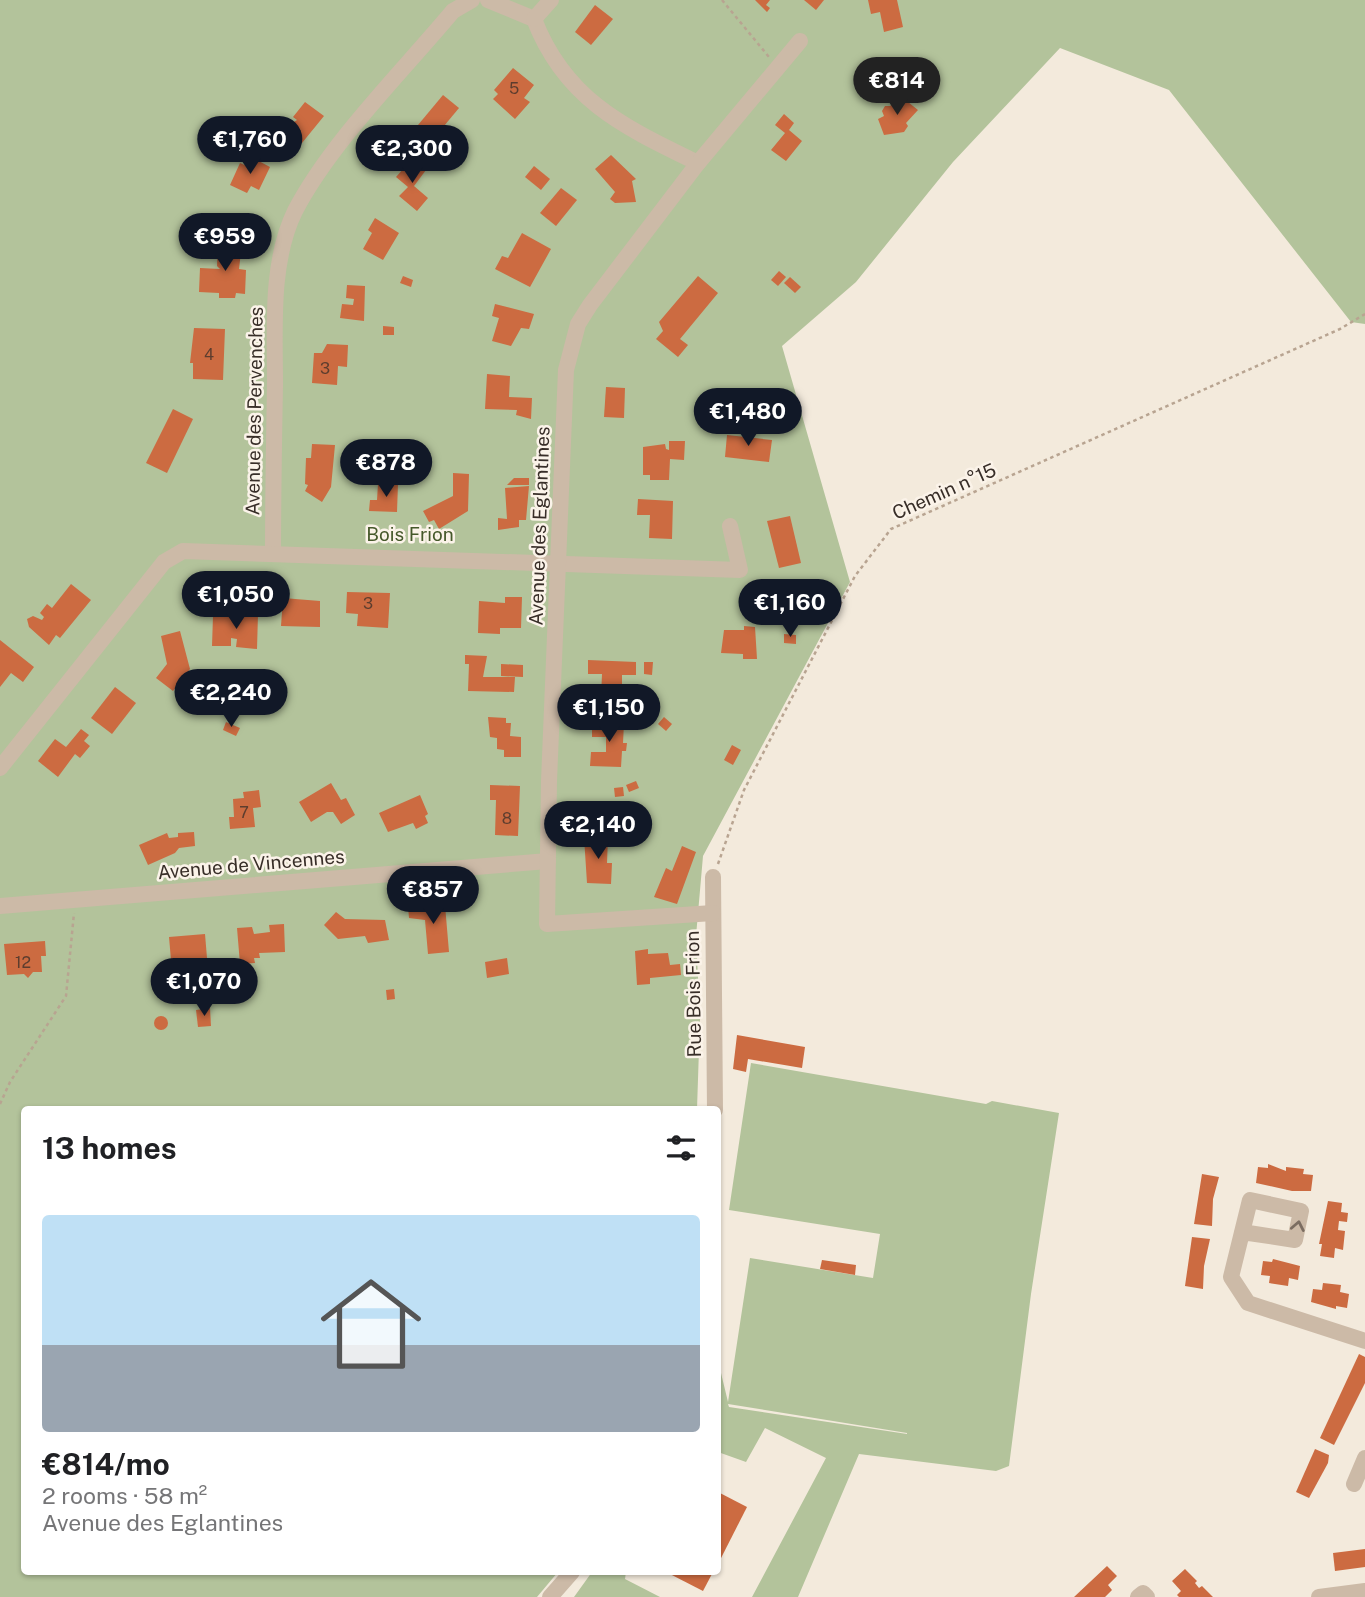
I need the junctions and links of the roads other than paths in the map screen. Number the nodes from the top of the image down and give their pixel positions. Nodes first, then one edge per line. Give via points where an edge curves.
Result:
1 (472, 0) edge
2 (488, 0) edge
3 (551, 0) edge
4 (534, 19) junction
5 (800, 41) dead end
6 (698, 163) junction
7 (730, 526) dead end
8 (273, 554) junction
9 (558, 565) junction
10 (0, 768) edge
11 (548, 861) junction
12 (713, 877) road end
13 (0, 906) edge
14 (713, 913) junction
15 (715, 1106) edge
16 (1242, 1232) junction
17 (1365, 1340) edge
18 (1365, 1458) edge
19 (1354, 1484) dead end
20 (569, 1575) edge
21 (1365, 1591) edge
22 (550, 1597) edge
23 (1138, 1597) edge
24 (1147, 1597) edge
25 (1320, 1597) edge

1 - 8 street, Avenue des Pervenches via 453,11 337,148 288,229 275,319
2 - 4 street
3 - 4 street
4 - 6 street via 558,68 592,103 634,132
5 - 6 street, Avenue des Eglantines
6 - 9 street, Avenue des Eglantines via 590,305 570,346
7 - 9 street via 740,570
8 - 9 street
8 - 10 street via 183,551 173,555
9 - 11 street, Avenue des Eglantines
11 - 13 street, Avenue de Vincennes
11 - 14 street, Avenue des Eglantines via 547,924
12 - 14 street, Rue Bois Frion
14 - 15 street, Rue Bois Frion
16 -> 16 street via 1295,1240 1301,1211 1250,1200
16 - 17 street via 1231,1277 1248,1303
18 - 19 street
20 - 22 street
21 - 25 street
23 - 24 street via 1143,1593

